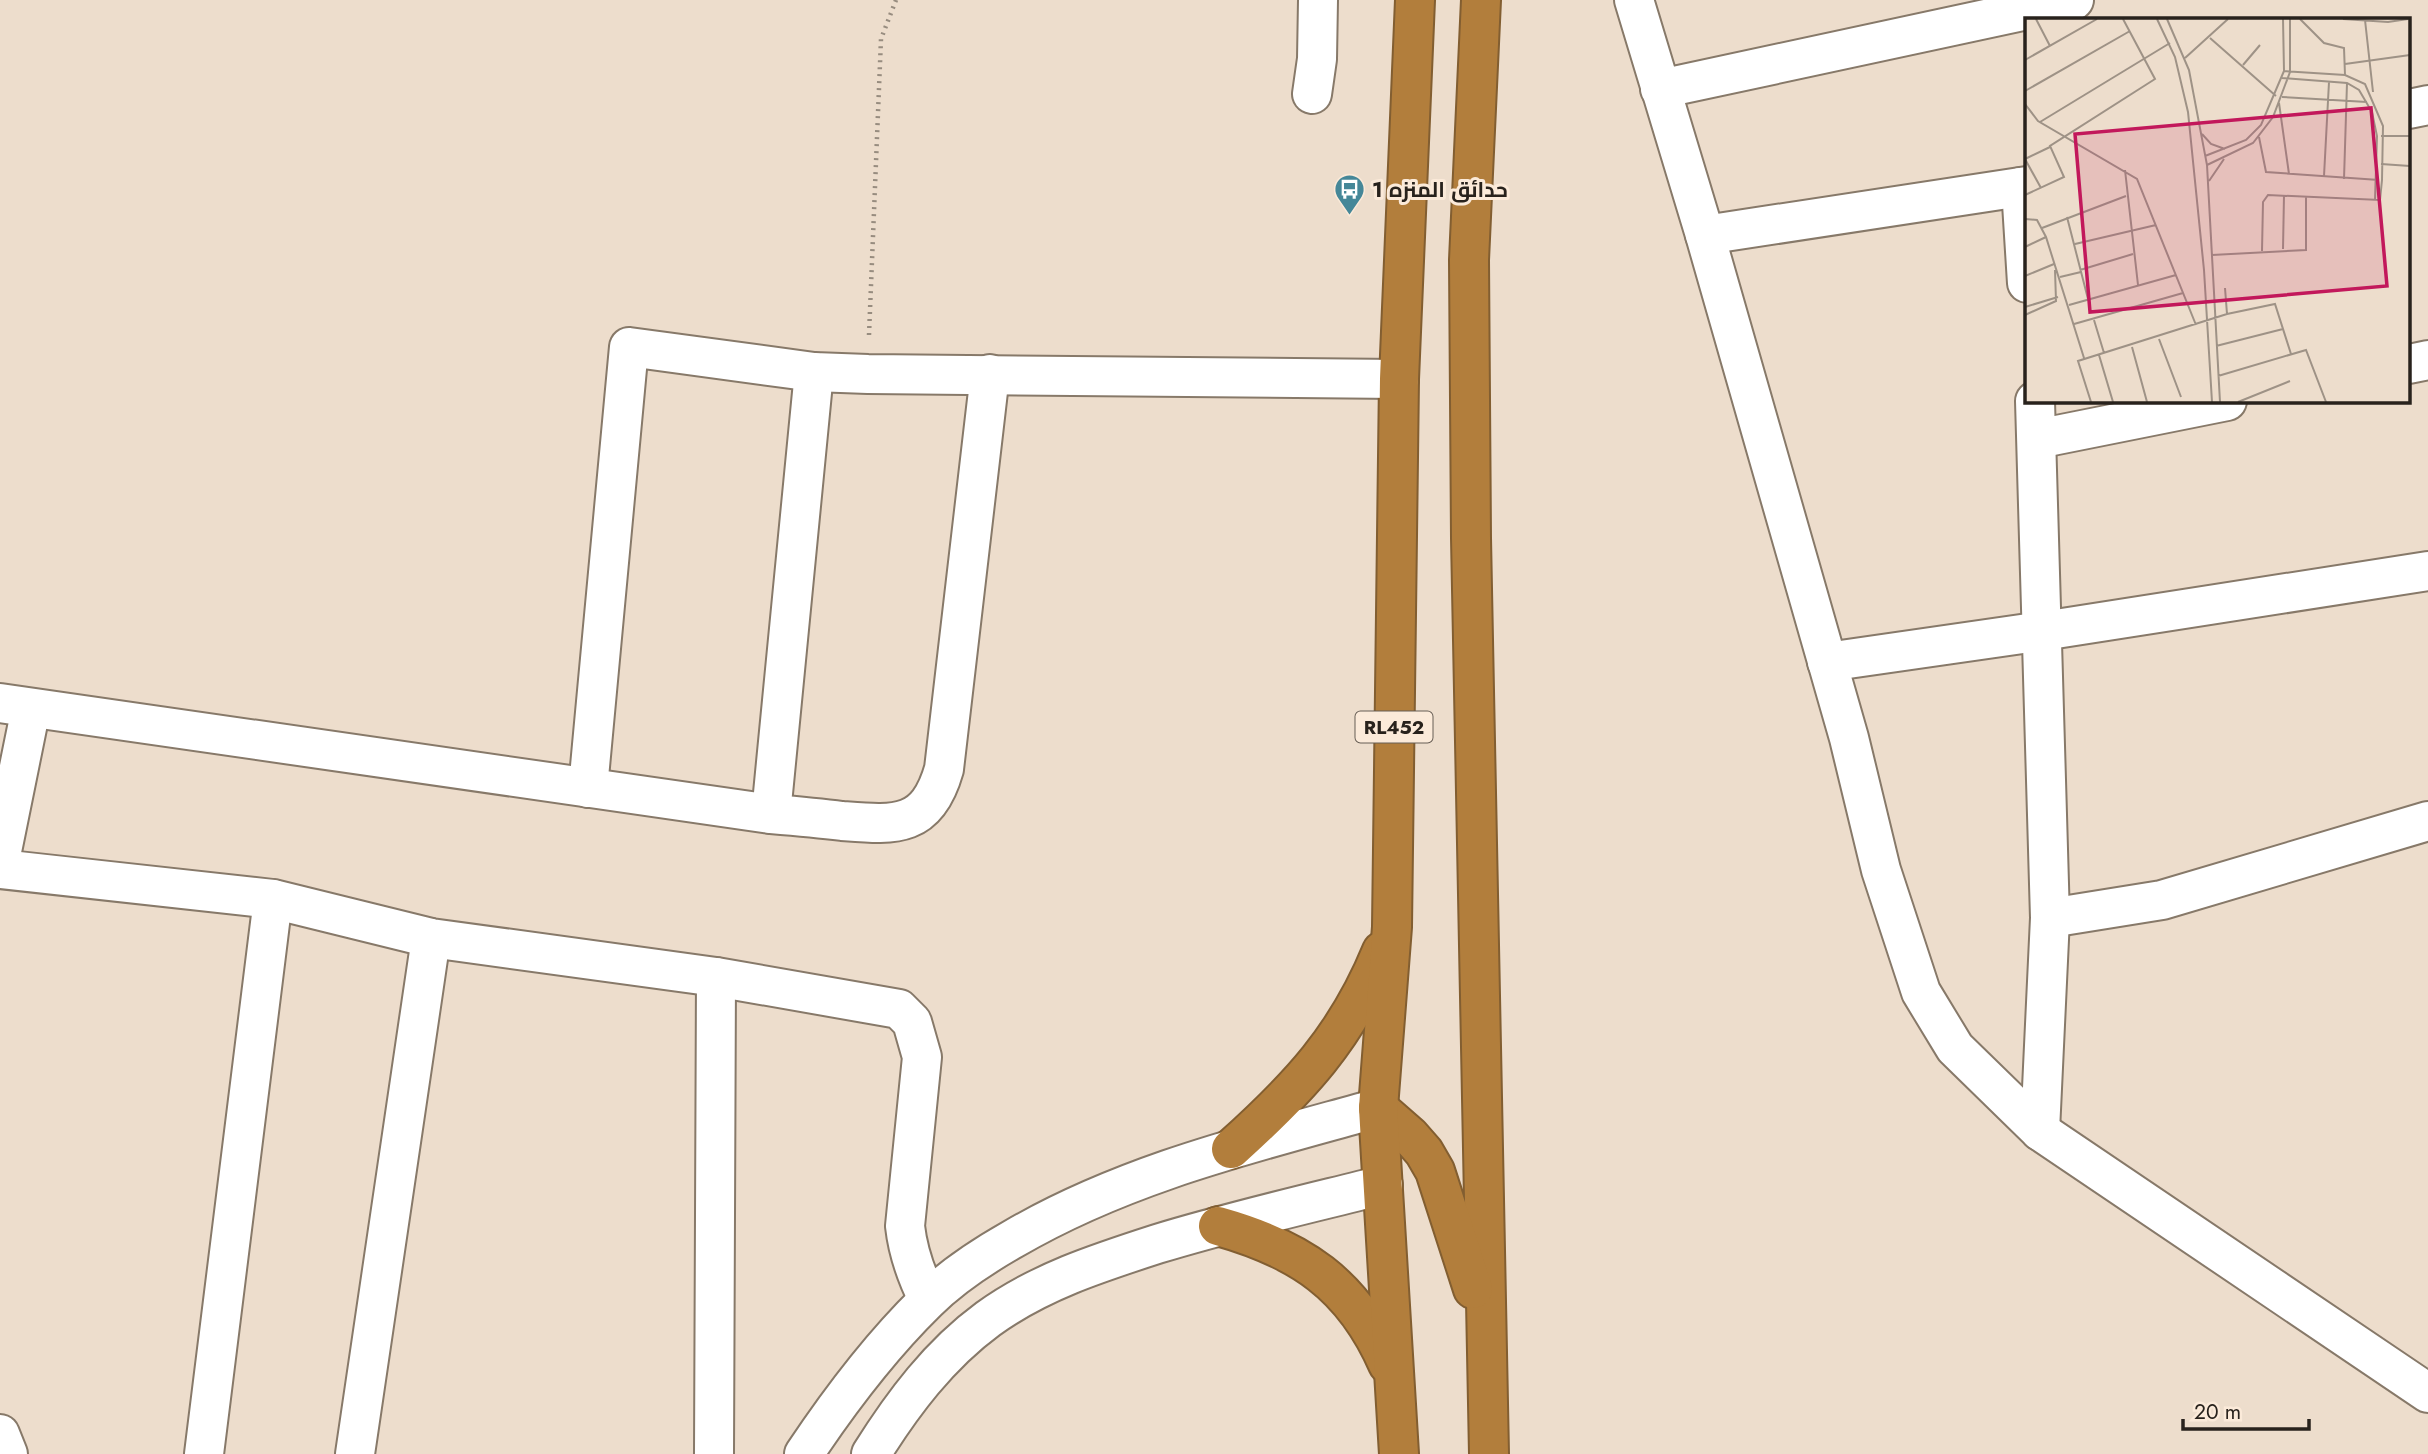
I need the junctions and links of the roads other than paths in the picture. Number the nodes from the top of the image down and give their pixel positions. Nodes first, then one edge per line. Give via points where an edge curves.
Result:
1 (1318, 0) edge
2 (1415, 0) edge
3 (1481, 0) edge
4 (1634, 0) edge
5 (2074, 0) edge
6 (1660, 89) junction
7 (1312, 94) dead end
8 (2428, 105) edge
9 (2410, 109) edge
10 (2024, 186) edge
11 (2025, 218) edge
12 (1705, 235) junction
13 (2428, 360) edge
14 (2410, 364) edge
15 (814, 372) junction
16 (990, 374) junction
17 (1399, 379) junction
18 (2035, 402) edge
19 (2222, 402) edge
20 (2037, 439) junction
21 (2428, 571) edge
22 (2043, 631) junction
23 (1827, 662) junction
24 (16, 705) edge
25 (588, 788) junction
26 (771, 814) junction
27 (2428, 821) edge
28 (0, 861) edge
29 (0, 869) edge
30 (273, 899) junction
31 (2050, 918) junction
32 (1392, 927) junction
33 (431, 938) junction
34 (716, 978) junction
35 (1378, 1108) junction
36 (1481, 1113) junction
37 (2040, 1131) junction
38 (1231, 1149) junction
39 (1435, 1171) junction
40 (1383, 1185) junction
41 (1218, 1226) junction
42 (928, 1299) junction
43 (1486, 1328) junction
44 (1394, 1379) junction
45 (2428, 1393) edge
46 (0, 1434) edge
47 (8, 1454) edge
48 (204, 1454) edge
49 (355, 1454) edge
50 (714, 1454) edge
51 (804, 1454) edge
52 (871, 1454) edge
53 (1399, 1454) edge
54 (1489, 1454) edge

1 - 7 street
2 - 17 highway, RL452
3 - 36 highway via 1469,260
4 - 6 street
5 - 6 street
6 - 12 street
8 - 9 street
10 - 11 street
10 - 12 street
12 - 23 street
13 - 14 street
15 - 16 street
15 - 25 street via 629,347
15 - 26 street
16 - 17 street
16 - 26 street via 938,792 923,809 903,821 880,824
17 - 32 highway, RL452
18 - 20 street
19 - 20 street
20 - 22 street
21 - 22 street
22 - 23 street
22 - 31 street
23 - 37 street via 1881,870 1921,992 1955,1048
24 - 25 street
24 - 28 street
25 - 26 street
27 - 31 street via 2162,900
29 - 30 street
30 - 33 street
30 - 48 street
31 - 37 street
32 - 35 highway, RL452
32 - 38 highway via 1353,1011 1328,1049 1299,1085
33 - 34 street
33 - 49 street
34 - 42 street via 899,1009 912,1022 922,1057 905,1226 912,1262
34 - 50 street
35 - 38 street
35 - 39 highway via 1410,1136
35 - 40 highway, RL452
36 - 39 highway via 1463,1146
36 - 43 highway
37 - 45 street
38 - 42 street via 1103,1193 1042,1222 983,1256
39 - 40 highway
39 - 43 highway
40 - 41 street
40 - 44 highway, RL452
41 - 44 highway via 1294,1254 1327,1278 1378,1342
41 - 52 street via 1090,1265 1038,1288 989,1318 945,1355 908,1398
42 - 51 street via 884,1347
43 - 54 highway
44 - 53 highway, RL452
46 - 47 street

